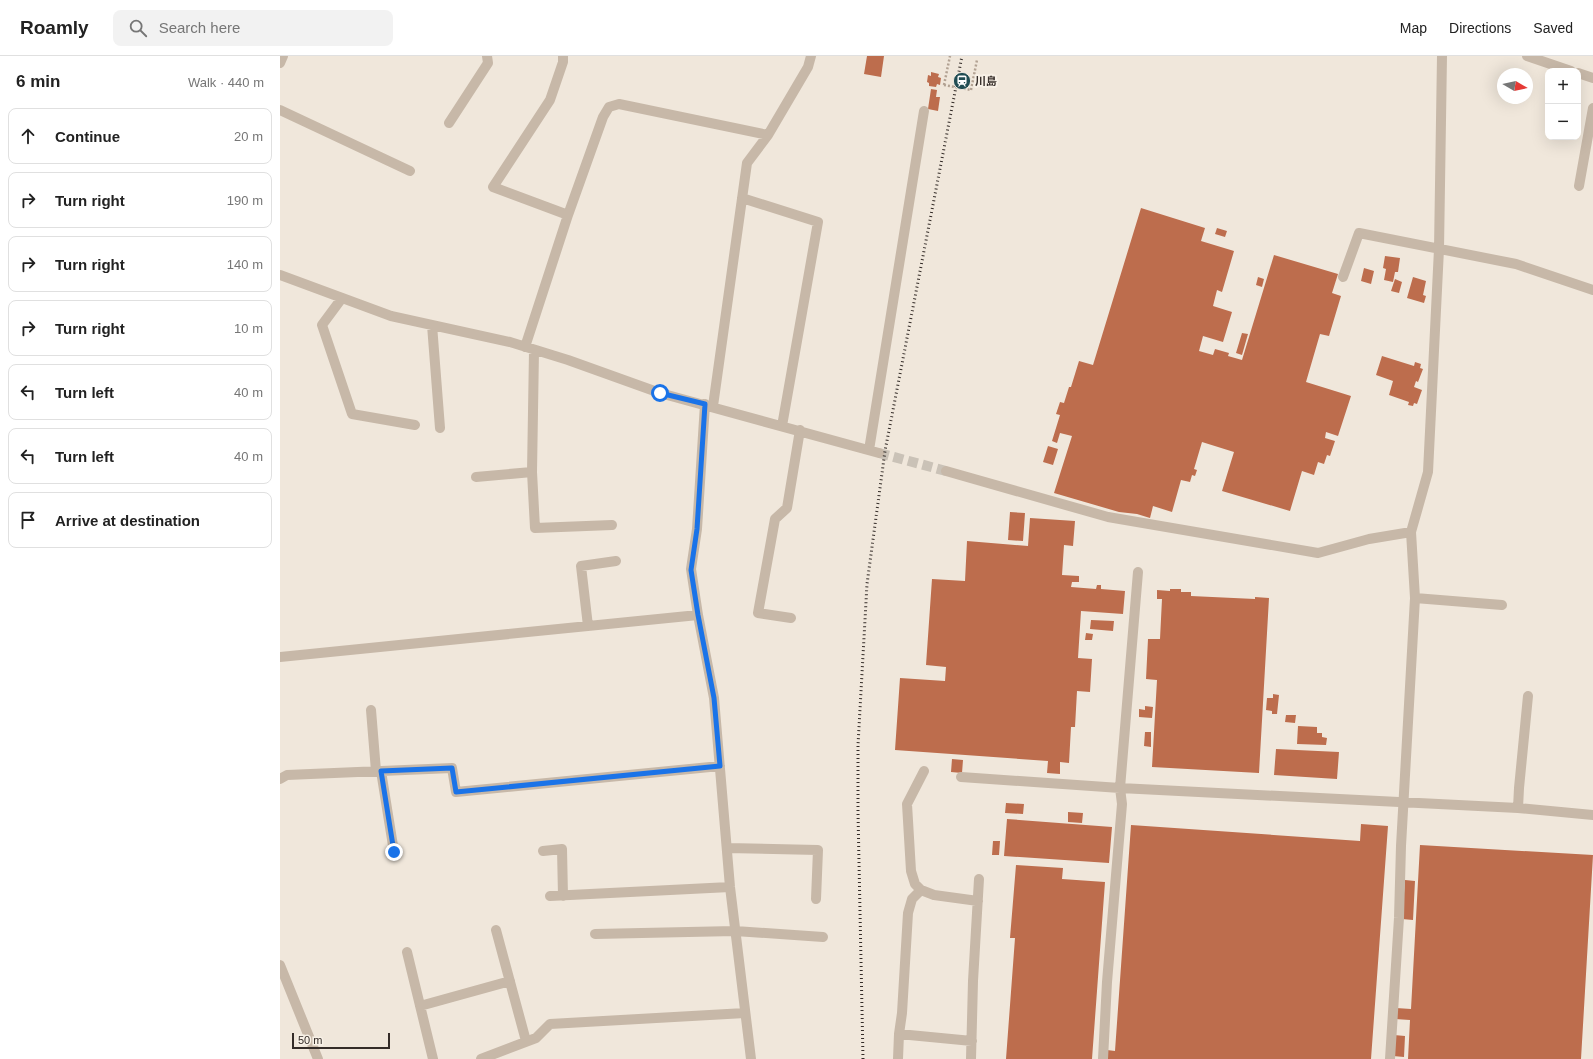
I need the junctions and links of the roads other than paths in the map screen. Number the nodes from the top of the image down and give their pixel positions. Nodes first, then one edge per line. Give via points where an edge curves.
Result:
1 (283, 56) edge
2 (487, 56) edge
3 (563, 56) edge
4 (812, 56) edge
5 (1442, 56) edge
6 (1527, 56) edge
7 (280, 63) edge
8 (1562, 68) edge
9 (1581, 74) edge
10 (1593, 78) edge
11 (1593, 108) edge
12 (280, 110) edge
13 (924, 111) dead end
14 (449, 124) dead end
15 (768, 135) junction
16 (410, 171) dead end
17 (1579, 186) dead end
18 (742, 198) junction
19 (568, 215) junction
20 (1439, 249) junction
21 (280, 275) edge
22 (1343, 277) dead end
23 (1593, 290) edge
24 (342, 298) junction
25 (432, 325) junction
26 (530, 349) junction
27 (709, 406) junction
28 (415, 425) dead end
29 (782, 426) junction
30 (440, 428) dead end
31 (800, 430) junction
32 (946, 471) tunnel mouth
33 (532, 472) junction
34 (476, 477) dead end
35 (612, 525) dead end
36 (1410, 532) junction
37 (616, 561) dead end
38 (1138, 572) dead end
39 (1415, 598) junction
40 (1502, 605) dead end
41 (698, 615) junction
42 (791, 618) dead end
43 (588, 626) junction
44 (280, 656) edge
45 (1528, 696) dead end
46 (371, 710) dead end
47 (720, 766) junction
48 (379, 771) junction
49 (924, 771) dead end
50 (961, 778) dead end
51 (280, 779) edge
52 (1120, 788) junction
53 (1403, 803) junction
54 (1518, 808) junction
55 (1593, 815) edge
56 (727, 848) junction
57 (543, 851) dead end
58 (394, 852) dead end
59 (979, 879) dead end
60 (730, 887) junction
61 (921, 890) junction
62 (550, 896) dead end
63 (563, 896) junction
64 (816, 899) dead end
65 (978, 901) junction
66 (496, 930) dead end
67 (735, 931) junction
68 (595, 934) dead end
69 (823, 937) dead end
70 (407, 952) dead end
71 (280, 965) edge
72 (510, 981) junction
73 (420, 1006) junction
74 (745, 1013) junction
75 (899, 1034) junction
76 (526, 1041) junction
77 (972, 1041) junction
78 (318, 1059) edge
79 (433, 1059) edge
80 (481, 1059) edge
81 (751, 1059) edge
82 (898, 1059) edge
83 (971, 1059) edge
84 (1102, 1059) edge
85 (1390, 1059) edge

1 - 7 street
2 - 14 street via 488,63
3 - 19 street via 550,100 492,187
4 - 15 street
5 - 20 street
6 - 8 street
9 - 10 street
11 - 17 street
12 - 16 street
13 - 31 street via 874,451
15 - 18 street via 747,163
15 - 19 street via 619,104 608,107
18 - 27 street
18 - 29 street via 818,222
19 - 26 street
20 - 22 street via 1358,233
20 - 23 street via 1516,264
20 - 36 street via 1428,472
21 - 24 street
24 - 25 street via 391,316
24 - 28 street via 322,325 352,414
25 - 26 street via 510,342
25 - 30 street
26 - 27 street via 660,393
26 - 33 street
27 - 29 street
27 - 41 street via 691,570
29 - 31 street
31 - 42 street via 787,508 775,519 758,613
32 - 36 street via 1108,517 1318,554 1369,539
33 - 34 street
33 - 35 street via 535,528
36 - 39 street
37 - 43 street via 581,566
38 - 52 street
39 - 40 street
39 - 53 street
41 - 43 street
41 - 47 street via 714,698
43 - 44 street
45 - 54 street
46 - 48 street
47 - 48 street via 456,792 452,768
47 - 56 street
48 - 51 street via 287,775
48 - 58 street
49 - 61 street via 907,804 911,871 914,884
50 - 52 street
52 - 53 street
52 - 84 street via 1122,804
53 - 54 street
53 - 85 street
54 - 55 street
56 - 60 street
56 - 64 street via 818,850
57 - 63 street via 562,849
59 - 65 street
60 - 63 street
60 - 67 street
61 - 65 street via 934,895
61 - 75 street via 912,899 908,913
62 - 63 street
65 - 77 street
66 - 72 street
67 - 68 street
67 - 69 street
67 - 74 street
70 - 73 street
71 - 78 street
72 - 73 street
72 - 76 street
73 - 79 street
74 - 76 street via 550,1024 536,1038
74 - 81 street
75 - 77 street
75 - 82 street
76 - 80 street
77 - 83 street

